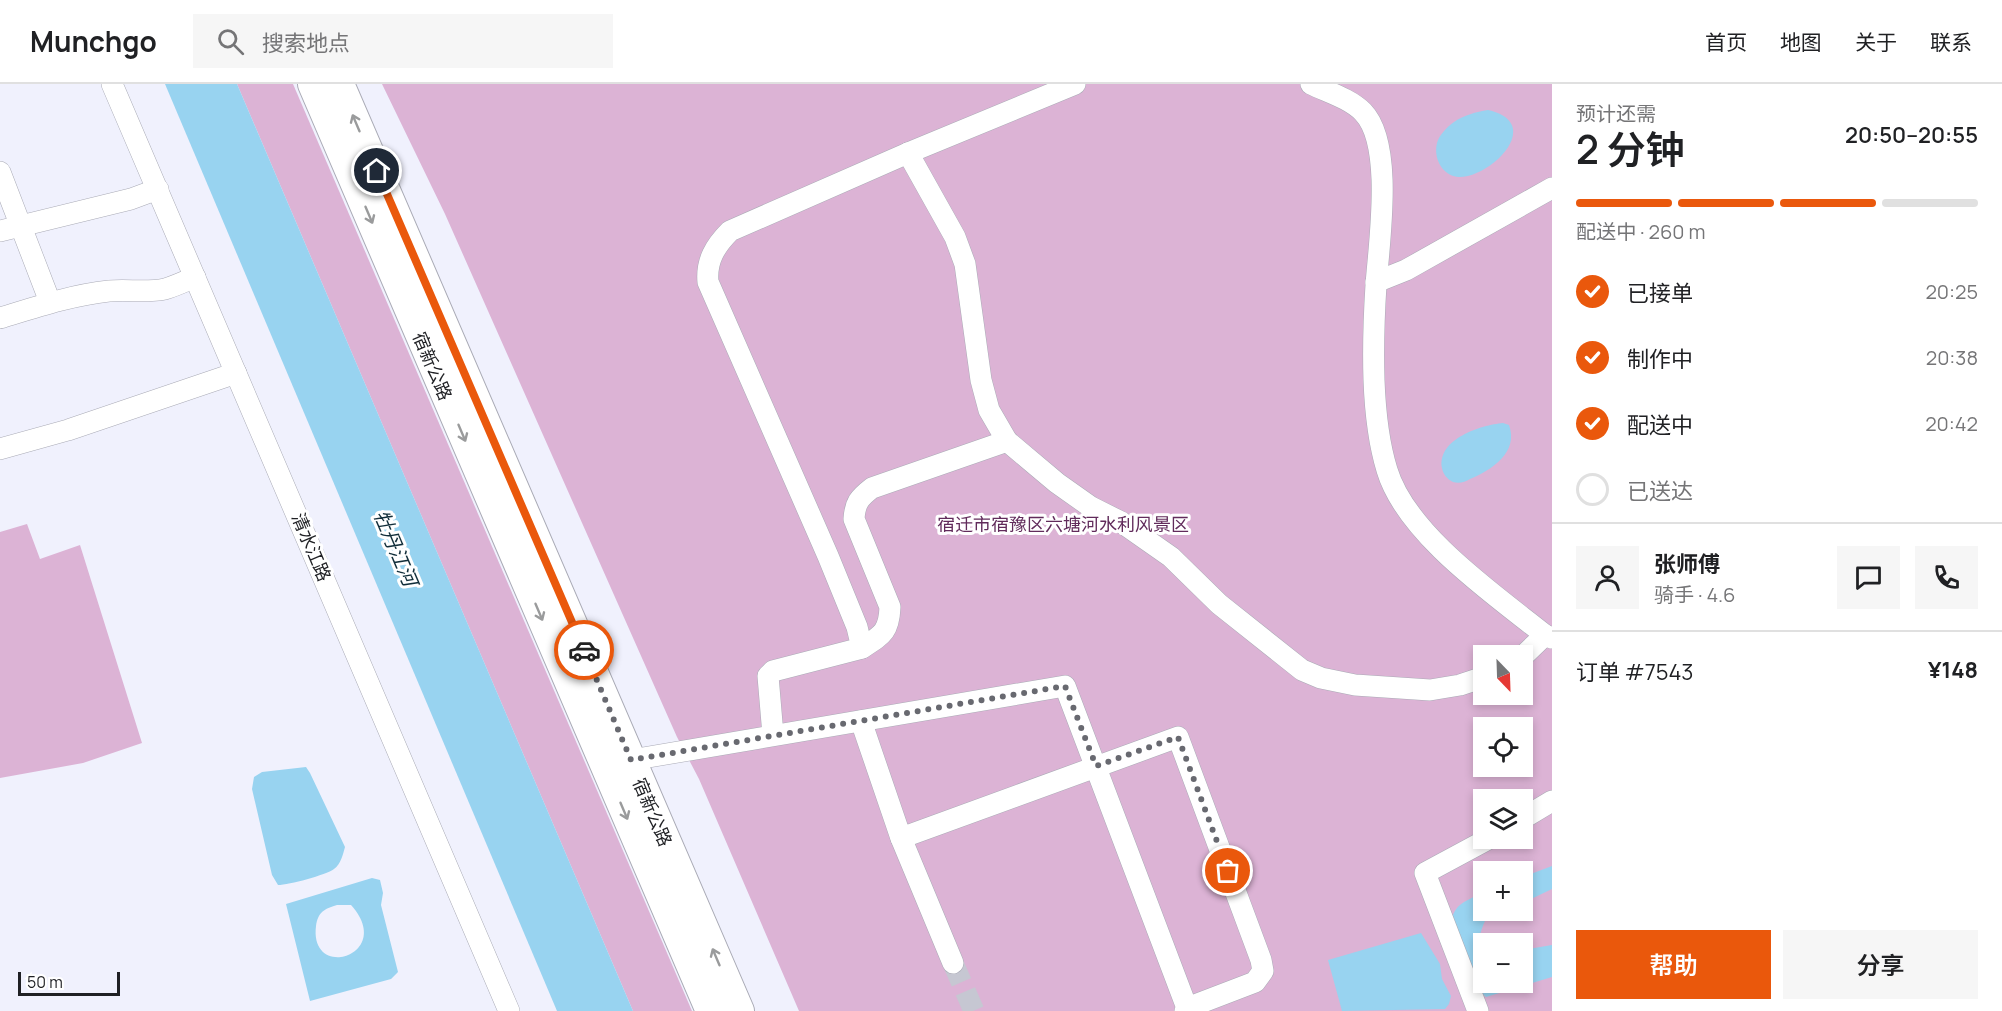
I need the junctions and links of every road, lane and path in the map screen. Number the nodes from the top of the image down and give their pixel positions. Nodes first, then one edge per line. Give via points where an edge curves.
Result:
1 (112, 84) edge
2 (313, 84) edge
3 (339, 84) edge
4 (1075, 84) edge
5 (1311, 84) edge
6 (908, 153) junction
7 (0, 172) edge
8 (1552, 188) edge
9 (158, 189) junction
10 (20, 225) junction
11 (0, 231) edge
12 (195, 277) junction
13 (1376, 282) junction
14 (50, 302) junction
15 (0, 318) edge
16 (237, 373) junction
17 (1008, 441) junction
18 (0, 449) edge
19 (1549, 636) edge
20 (862, 648) junction
21 (1533, 648) edge
22 (1473, 681) edge
23 (861, 721) junction
24 (773, 735) junction
25 (619, 765) junction
26 (1096, 766) junction
27 (1552, 801) edge
28 (1533, 812) edge
29 (901, 838) junction
30 (1473, 847) edge
31 (954, 963) tunnel mouth
32 (1186, 1009) edge
33 (509, 1011) edge
34 (711, 1011) edge
35 (739, 1011) edge
36 (1478, 1011) edge

1 - 9 street, 清水江路
2 -> 25 highway, 宿新公路
25 -> 3 highway, 宿新公路
4 - 6 street
5 - 13 street via 1363,112 1377,144 1383,182
6 - 17 street via 955,237 965,264 981,380 989,410
6 - 20 street via 730,231 713,252 707,272 715,301 828,556
7 - 10 street
8 - 13 street via 1406,270
9 - 10 street
9 - 12 street, 清水江路
10 - 11 street
10 - 14 street
12 - 14 street via 165,289 111,291
12 - 16 street, 清水江路
13 - 19 street via 1374,381 1387,470 1400,498 1454,562
14 - 15 street
16 - 18 street
16 - 33 street, 清水江路
17 - 20 street via 872,488 859,498 854,519 890,607 884,634
17 - 22 street via 1057,483 1171,557 1219,604 1302,670 1355,685 1430,690
19 - 21 street
20 - 24 street via 773,671 768,676
23 - 24 street
23 - 26 street via 1065,686
23 - 29 street
24 - 25 street
25 -> 34 highway, 宿新公路
35 -> 25 highway, 宿新公路
26 - 29 street
26 - 32 street
26 - 32 street via 1178,737 1261,960 1263,971 1255,982
27 - 28 street
29 - 31 street
30 - 36 street via 1425,873

